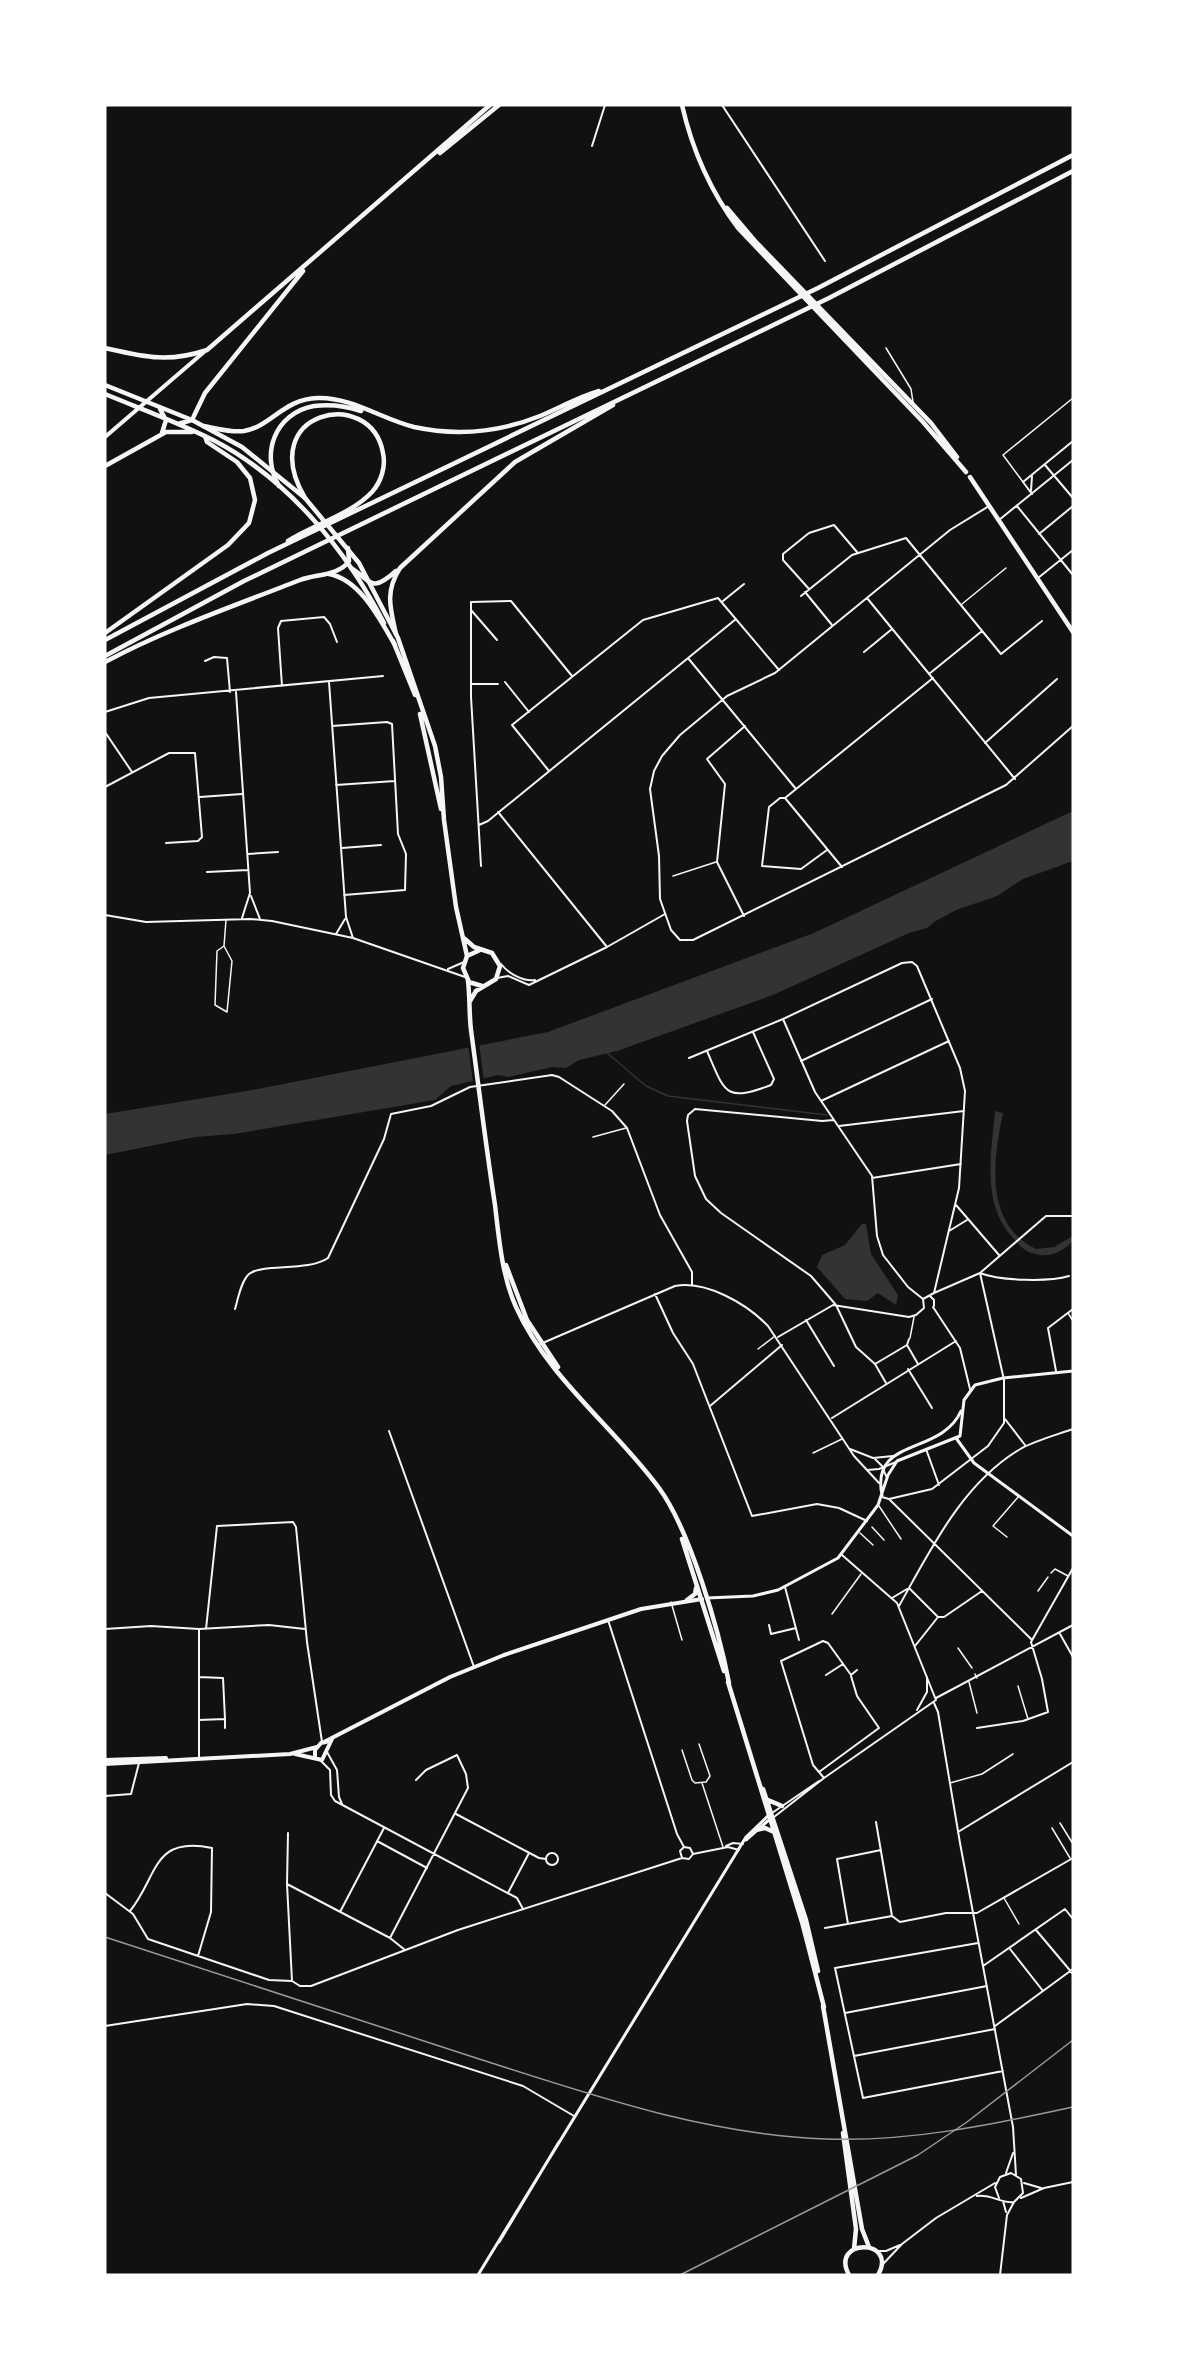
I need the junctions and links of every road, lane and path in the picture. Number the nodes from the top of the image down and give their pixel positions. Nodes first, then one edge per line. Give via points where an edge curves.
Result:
1 (490, 105) edge
2 (499, 105) edge
3 (605, 105) edge
4 (682, 105) edge
5 (722, 105) edge
6 (592, 146) dead end
7 (1073, 155) edge
8 (428, 161) junction
9 (1073, 171) edge
10 (825, 261) dead end
11 (309, 263) junction
12 (105, 348) edge
13 (886, 348) dead end
14 (207, 350) junction
15 (105, 385) edge
16 (616, 386) junction
17 (105, 394) edge
18 (625, 397) junction
19 (1073, 398) edge
20 (911, 405) junction
21 (158, 407) junction
22 (381, 417) junction
23 (166, 420) junction
24 (192, 420) junction
25 (178, 424) junction
26 (203, 426) junction
27 (196, 432) junction
28 (159, 435) junction
29 (205, 436) junction
30 (105, 437) edge
31 (1073, 441) edge
32 (1073, 460) edge
33 (1045, 465) junction
34 (105, 466) edge
35 (272, 469) junction
36 (1033, 474) junction
37 (1054, 476) junction
38 (1023, 482) junction
39 (279, 486) junction
40 (1032, 494) junction
41 (305, 498) junction
42 (1073, 498) edge
43 (989, 506) junction
44 (1017, 506) junction
45 (1073, 506) edge
46 (999, 520) junction
47 (1039, 534) junction
48 (348, 548) junction
49 (1073, 550) edge
50 (857, 552) junction
51 (268, 553) junction
52 (920, 555) junction
53 (1061, 560) junction
54 (350, 566) junction
55 (400, 568) junction
56 (1006, 568) dead end
57 (323, 574) junction
58 (1073, 575) edge
59 (1038, 578) junction
60 (372, 584) junction
61 (744, 584) dead end
62 (809, 589) junction
63 (805, 592) junction
64 (801, 596) dead end
65 (867, 598) junction
66 (722, 602) junction
67 (961, 605) junction
68 (471, 609) junction
69 (736, 619) junction
70 (1042, 621) dead end
71 (832, 626) junction
72 (892, 629) junction
73 (982, 631) junction
74 (1073, 632) edge
75 (105, 633) edge
76 (396, 634) junction
77 (105, 639) edge
78 (497, 640) dead end
79 (337, 642) dead end
80 (395, 645) junction
81 (864, 652) dead end
82 (105, 656) edge
83 (688, 658) junction
84 (205, 661) dead end
85 (105, 662) edge
86 (779, 670) junction
87 (929, 674) junction
88 (382, 676) dead end
89 (572, 676) junction
90 (933, 678) junction
91 (1057, 679) dead end
92 (329, 682) junction
93 (505, 682) dead end
94 (471, 684) junction
95 (498, 684) dead end
96 (282, 686) junction
97 (230, 692) junction
98 (236, 692) junction
99 (722, 699) junction
100 (529, 711) junction
101 (105, 712) edge
102 (332, 726) junction
103 (745, 726) junction
104 (1073, 726) edge
105 (105, 732) edge
106 (985, 743) junction
107 (549, 771) junction
108 (132, 772) junction
109 (1015, 779) junction
110 (395, 781) junction
111 (336, 785) junction
112 (105, 787) edge
113 (796, 789) junction
114 (243, 794) junction
115 (200, 797) junction
116 (785, 798) junction
117 (498, 812) junction
118 (444, 820) junction
119 (478, 825) junction
120 (166, 843) dead end
121 (381, 845) dead end
122 (341, 848) junction
123 (827, 850) junction
124 (278, 852) dead end
125 (247, 854) junction
126 (717, 862) junction
127 (481, 866) dead end
128 (842, 867) junction
129 (248, 870) junction
130 (207, 872) dead end
131 (673, 876) dead end
132 (250, 894) junction
133 (344, 895) junction
134 (664, 914) junction
135 (105, 915) edge
136 (744, 916) junction
137 (346, 917) junction
138 (226, 919) junction
139 (242, 919) junction
140 (260, 919) junction
141 (336, 933) junction
142 (463, 936) junction
143 (353, 938) junction
144 (224, 946) junction
145 (607, 947) junction
146 (480, 950) junction
147 (465, 959) junction
148 (498, 961) junction
149 (446, 969) junction
150 (497, 978) junction
151 (466, 979) junction
152 (537, 980) junction
153 (484, 986) junction
154 (932, 999) junction
155 (469, 1004) junction
156 (783, 1019) junction
157 (753, 1032) junction
158 (949, 1041) junction
159 (707, 1051) junction
160 (689, 1058) dead end
161 (801, 1061) junction
162 (624, 1084) dead end
163 (821, 1101) junction
164 (604, 1106) junction
165 (964, 1111) junction
166 (834, 1120) junction
167 (839, 1126) junction
168 (627, 1128) junction
169 (593, 1137) dead end
170 (961, 1164) junction
171 (872, 1178) junction
172 (956, 1205) junction
173 (1073, 1216) edge
174 (969, 1220) junction
175 (949, 1231) junction
176 (999, 1255) junction
177 (980, 1273) junction
178 (1070, 1276) dead end
179 (692, 1285) junction
180 (934, 1293) junction
181 (655, 1294) junction
182 (930, 1296) junction
183 (923, 1299) junction
184 (836, 1305) junction
185 (933, 1307) junction
186 (924, 1308) junction
187 (235, 1309) dead end
188 (1073, 1309) edge
189 (1068, 1312) junction
190 (914, 1316) junction
191 (806, 1320) junction
192 (1073, 1321) edge
193 (776, 1337) junction
194 (909, 1339) joint
195 (956, 1341) junction
196 (540, 1344) junction
197 (782, 1345) junction
198 (907, 1345) junction
199 (758, 1349) dead end
200 (875, 1364) junction
201 (918, 1364) junction
202 (834, 1366) dead end
203 (908, 1370) junction
204 (1056, 1371) junction
205 (1073, 1371) edge
206 (1004, 1378) junction
207 (886, 1383) junction
208 (970, 1389) junction
209 (963, 1406) junction
210 (710, 1407) junction
211 (932, 1408) dead end
212 (831, 1419) junction
213 (1005, 1419) junction
214 (950, 1427) junction
215 (1073, 1429) edge
216 (961, 1430) junction
217 (389, 1431) dead end
218 (960, 1435) junction
219 (843, 1438) junction
220 (954, 1438) junction
221 (961, 1443) junction
222 (1026, 1447) junction
223 (849, 1448) junction
224 (926, 1449) junction
225 (813, 1453) dead end
226 (893, 1456) junction
227 (873, 1458) junction
228 (897, 1461) junction
229 (973, 1461) junction
230 (883, 1467) junction
231 (867, 1470) junction
232 (990, 1474) junction
233 (887, 1479) junction
234 (879, 1483) junction
235 (939, 1485) junction
236 (1019, 1496) junction
237 (882, 1497) junction
238 (889, 1499) junction
239 (878, 1505) junction
240 (868, 1523) junction
241 (679, 1526) junction
242 (872, 1527) dead end
243 (859, 1532) junction
244 (1073, 1536) edge
245 (1007, 1537) dead end
246 (901, 1539) dead end
247 (884, 1540) dead end
248 (934, 1544) junction
249 (873, 1545) dead end
250 (842, 1555) junction
251 (1073, 1568) edge
252 (862, 1573) junction
253 (1051, 1573) dead end
254 (1068, 1576) junction
255 (1048, 1577) dead end
256 (697, 1586) junction
257 (785, 1587) junction
258 (909, 1588) junction
259 (982, 1591) junction
260 (1038, 1591) dead end
261 (892, 1598) junction
262 (703, 1599) junction
263 (687, 1600) junction
264 (671, 1602) junction
265 (899, 1606) junction
266 (832, 1614) dead end
267 (938, 1617) junction
268 (608, 1620) junction
269 (769, 1625) dead end
270 (1073, 1625) edge
271 (796, 1628) junction
272 (105, 1629) edge
273 (200, 1629) junction
274 (206, 1629) junction
275 (307, 1629) junction
276 (1060, 1634) junction
277 (682, 1640) dead end
278 (799, 1640) dead end
279 (1031, 1640) junction
280 (915, 1646) junction
281 (958, 1648) dead end
282 (1032, 1649) junction
283 (1073, 1657) edge
284 (843, 1664) junction
285 (474, 1667) junction
286 (972, 1668) dead end
287 (857, 1670) dead end
288 (926, 1674) junction
289 (975, 1674) dead end
290 (851, 1675) junction
291 (826, 1676) dead end
292 (199, 1677) junction
293 (977, 1678) junction
294 (969, 1682) junction
295 (1018, 1686) dead end
296 (926, 1694) junction
297 (935, 1694) junction
298 (936, 1698) junction
299 (924, 1699) junction
300 (934, 1703) junction
301 (930, 1705) junction
302 (914, 1713) junction
303 (977, 1713) dead end
304 (225, 1719) junction
305 (1029, 1719) junction
306 (199, 1720) junction
307 (225, 1728) dead end
308 (977, 1728) dead end
309 (332, 1738) junction
310 (323, 1742) junction
311 (699, 1744) dead end
312 (328, 1746) junction
313 (317, 1747) junction
314 (682, 1750) dead end
315 (849, 1750) junction
316 (327, 1752) junction
317 (290, 1754) junction
318 (1013, 1754) dead end
319 (854, 1756) junction
320 (200, 1758) junction
321 (139, 1759) junction
322 (317, 1759) junction
323 (105, 1762) edge
324 (1073, 1762) edge
325 (819, 1772) junction
326 (757, 1775) junction
327 (824, 1778) junction
328 (416, 1780) dead end
329 (701, 1783) junction
330 (949, 1783) junction
331 (105, 1796) edge
332 (768, 1800) junction
333 (344, 1806) junction
334 (782, 1806) junction
335 (456, 1814) junction
336 (771, 1816) junction
337 (876, 1822) dead end
338 (1060, 1823) dead end
339 (384, 1827) junction
340 (1052, 1828) dead end
341 (756, 1830) junction
342 (774, 1832) junction
343 (958, 1832) junction
344 (288, 1833) dead end
345 (377, 1841) junction
346 (743, 1844) junction
347 (1073, 1844) edge
348 (684, 1847) junction
349 (723, 1848) junction
350 (739, 1850) junction
351 (881, 1850) junction
352 (529, 1853) junction
353 (434, 1854) junction
354 (693, 1854) junction
355 (682, 1858) junction
356 (546, 1859) junction
357 (1072, 1859) edge
358 (427, 1868) junction
359 (287, 1884) junction
360 (105, 1893) edge
361 (507, 1893) junction
362 (1004, 1898) junction
363 (524, 1909) junction
364 (130, 1911) junction
365 (340, 1912) junction
366 (974, 1914) junction
367 (892, 1916) junction
368 (1073, 1919) edge
369 (848, 1924) junction
370 (1019, 1924) dead end
371 (825, 1928) dead end
372 (1036, 1930) junction
373 (390, 1938) junction
374 (979, 1943) junction
375 (1010, 1949) junction
376 (405, 1950) junction
377 (198, 1956) junction
378 (983, 1966) junction
379 (1072, 1971) edge
380 (292, 1981) junction
381 (987, 1986) junction
382 (1044, 1992) junction
383 (824, 2007) junction
384 (845, 2013) junction
385 (105, 2026) edge
386 (995, 2028) junction
387 (854, 2056) junction
388 (1003, 2071) junction
389 (574, 2116) junction
390 (843, 2125) junction
391 (1014, 2150) junction
392 (1005, 2174) junction
393 (1016, 2175) junction
394 (1023, 2182) junction
395 (1073, 2182) edge
396 (995, 2183) junction
397 (1044, 2188) junction
398 (973, 2197) junction
399 (999, 2198) junction
400 (1020, 2199) junction
401 (1003, 2201) junction
402 (1014, 2202) junction
403 (1007, 2215) junction
404 (902, 2244) junction
405 (869, 2247) junction
406 (854, 2249) junction
407 (876, 2251) junction
408 (882, 2267) junction
409 (478, 2275) edge
410 (849, 2275) edge
411 (878, 2275) edge
412 (1000, 2275) edge

1 - 8 main road
2 - 8 main road
3 - 6 street
4 - 20 main road via 712,186 746,231
5 - 10 street
7 - 16 main road via 924,234
8 - 11 main road
9 - 18 main road via 904,261
11 - 14 main road
11 - 24 main road via 205,393
12 - 14 main road via 163,359
13 - 20 lane via 911,389
14 - 30 main road
15 - 21 main road
16 - 22 main road via 529,420 485,430 429,430
16 - 51 main road
17 - 23 main road
18 - 55 main road via 520,459
18 - 82 main road via 261,573
19 - 38 lane via 1003,455
20 - 43 main road
21 - 23 main road
21 - 24 main road
22 - 26 main road via 342,401 318,398 289,405 250,429
22 - 35 main road via 330,405 301,410 283,423 273,438
23 - 25 main road
23 - 28 main road via 166,428
24 - 25 main road
24 - 26 main road
25 - 27 main road
26 - 35 main road via 233,441
27 - 28 main road
27 - 29 main road
28 - 34 main road
29 - 39 main road
29 - 75 main road via 207,442 237,462 248,475 255,497 251,520 228,545
31 - 33 street
32 - 37 street
33 - 36 street
33 - 37 street
35 - 39 main road
35 - 41 main road
36 - 38 street
36 - 40 street
37 - 40 street
37 - 42 street
38 - 40 street
39 - 54 main road via 307,513
40 - 44 street
41 - 48 main road
41 - 51 main road via 291,462 293,446 301,431 328,415 362,421 377,436 383,453 383,469 375,488 355,505
43 - 46 main road
43 - 52 street via 950,530
44 - 46 street
44 - 47 street
45 - 47 street
46 - 59 main road
47 - 53 street
48 - 54 main road
48 - 60 main road
49 - 53 street
50 - 52 street via 906,538
50 - 62 street
50 - 62 street via 834,525 809,533 783,554 783,560
51 - 77 main road
52 - 65 street
52 - 67 street
53 - 58 street
53 - 59 street
54 - 57 main road
54 - 60 main road
54 - 80 main road
55 - 60 main road
55 - 76 main road via 389,592
56 - 67 lane
57 - 80 main road via 353,586
57 - 85 main road via 177,629
59 - 74 main road
60 - 76 main road
61 - 66 street
62 - 63 street
63 - 64 street
63 - 71 street
65 - 71 street
65 - 72 street
66 - 69 street
66 - 89 street via 711,598 648,617
67 - 73 street
68 - 78 street
68 - 89 street via 471,602 511,601
68 - 94 street
69 - 83 street
69 - 86 street
70 - 73 street via 1001,654
71 - 86 street
72 - 81 street
72 - 87 street
73 - 87 street
76 - 118 main road via 435,746
79 - 96 street via 324,618 281,621 278,628
80 - 118 main road via 417,703
83 - 99 street
83 - 107 street
84 - 97 street via 227,658
86 - 99 street
87 - 90 street
88 - 92 street
89 - 100 street
90 - 106 street
90 - 113 street
91 - 106 street
92 - 96 street
92 - 102 street
93 - 100 street
94 - 95 street
94 - 119 street
96 - 98 street
97 - 98 street
97 - 101 street via 149,698
98 - 114 street
99 - 103 street
99 - 134 street via 672,743 652,776 650,798
100 - 107 street via 512,725
102 - 110 street via 387,722 393,728
102 - 111 street
103 - 113 street
103 - 126 street via 707,758 725,784
104 - 109 street
105 - 108 street
106 - 109 street
107 - 117 street
108 - 112 street
108 - 115 street via 171,752 195,753
109 - 128 street
110 - 111 street
110 - 133 street via 398,836 406,852 407,886 403,891
111 - 122 street
113 - 116 street
114 - 115 street
114 - 125 street
115 - 120 street via 201,838
116 - 123 street
116 - 123 street via 768,809 762,866 801,869
117 - 119 street
117 - 145 street
118 - 142 main road
119 - 127 street
121 - 122 street
122 - 133 street
123 - 128 street
124 - 125 street
125 - 129 street
126 - 131 lane
126 - 136 street
128 - 136 street
129 - 130 street
129 - 132 street
132 - 139 street
132 - 140 street
133 - 137 street
134 - 136 street via 674,935 688,941
134 - 145 street
135 - 138 street via 146,922
137 - 141 street
137 - 143 street
138 - 139 street
138 - 144 lane
139 - 140 street
140 - 141 street
141 - 143 street
142 - 146 main road
142 - 147 main road
143 - 149 street
144 - 144 lane via 232,961 227,1012 215,1005 217,951
145 - 152 street
146 - 147 main road
146 - 148 main road via 492,953
147 - 149 street
147 - 151 main road
148 - 150 main road
148 - 152 street via 510,973 528,981
149 - 151 street
150 - 152 street via 508,976 527,985
150 - 153 main road
151 - 153 main road
151 - 155 main road
153 - 155 main road
154 - 156 street via 917,966 902,963
154 - 158 street
154 - 161 street
155 - 196 main road via 511,1295
156 - 157 street
156 - 161 street
157 - 159 street
157 - 159 street via 774,1079 771,1085 747,1094 728,1091
158 - 163 street
158 - 165 street via 963,1075
159 - 160 street
161 - 163 street
162 - 164 lane
163 - 166 street
164 - 168 street
164 - 187 street via 550,1075 470,1087 431,1106 391,1114 382,1143 326,1259 295,1268 252,1273 245,1280
165 - 167 street
165 - 170 street
166 - 167 street
166 - 184 street via 699,1109 688,1115 694,1172 709,1202 807,1272
167 - 171 street
168 - 169 lane
168 - 179 street via 660,1215 692,1272
170 - 171 street
170 - 172 street
171 - 183 street via 881,1251 908,1287
172 - 174 street
172 - 175 street
173 - 176 street via 1046,1216
174 - 175 street
174 - 176 street
175 - 180 street
176 - 177 street
177 - 178 street via 994,1278
177 - 180 street
177 - 206 street
179 - 181 street via 679,1285
179 - 193 street via 734,1301 760,1318
180 - 182 street
181 - 196 street
181 - 210 street via 692,1362
182 - 183 street
182 - 185 street via 935,1301
183 - 186 street
184 - 190 street
184 - 191 street
184 - 200 street via 856,1347
185 - 186 street
185 - 195 street
186 - 190 street
188 - 189 street
189 - 192 lane
189 - 204 street via 1048,1328
190 - 194 lane
191 - 193 street
191 - 202 street
193 - 197 street
193 - 199 lane
194 - 198 street
195 - 201 street
195 - 208 street
196 - 241 main road via 570,1385 656,1484
197 - 210 street
197 - 212 street
198 - 200 street
198 - 201 street
200 - 207 street
201 - 203 street
203 - 207 street
203 - 211 street
204 - 205 street
204 - 206 street
206 - 208 street via 981,1382
206 - 213 street
207 - 212 street
208 - 209 street
209 - 214 street
209 - 216 street
210 - 240 street via 752,1516 817,1504 839,1508
212 - 219 street
213 - 222 street
213 - 229 street via 993,1442
214 - 216 street via 957,1425
214 - 220 street via 949,1434
214 - 226 street via 939,1436
215 - 222 street
216 - 218 street
217 - 285 street
218 - 220 street
218 - 221 street
219 - 223 street
219 - 225 lane
220 - 221 street
220 - 224 street
221 - 229 street
222 - 232 street
223 - 227 street
223 - 231 street
224 - 228 street
224 - 235 street
226 - 227 street
226 - 230 street
227 - 230 street
228 - 230 street
228 - 233 street
229 - 232 street
229 - 235 street
230 - 231 street
230 - 233 street
230 - 234 street
231 - 234 street
232 - 236 street
232 - 248 street via 955,1511
233 - 237 street
234 - 237 street
235 - 238 street via 925,1493
236 - 244 street
236 - 245 lane via 993,1526
237 - 238 street
237 - 239 street
238 - 248 street
239 - 240 street
239 - 246 lane
240 - 243 street
241 - 256 main road
241 - 262 main road
242 - 247 lane
243 - 249 lane
243 - 250 street
248 - 258 street
248 - 259 street
250 - 252 street
250 - 257 street
251 - 254 street
252 - 261 street
252 - 266 lane
253 - 254 lane via 1055,1569
254 - 279 street
255 - 260 lane
256 - 262 main road
256 - 263 main road
257 - 262 street via 753,1596
257 - 271 street
258 - 261 street
258 - 265 street
258 - 267 street
259 - 267 street via 944,1617
259 - 279 street
261 - 265 street
262 - 263 main road
262 - 326 main road
263 - 264 main road
264 - 268 main road
264 - 277 lane
265 - 280 street
267 - 280 street
268 - 285 main road
268 - 348 street via 676,1834
269 - 271 street via 771,1634
270 - 276 street
271 - 278 street
272 - 273 street
273 - 274 street
273 - 292 street
274 - 275 street via 268,1625
274 - 275 street via 217,1526 290,1521 296,1527
275 - 310 street
276 - 282 street
276 - 283 street
279 - 282 street
280 - 288 street
281 - 286 lane
282 - 293 street
282 - 305 street via 1048,1712
284 - 290 street
284 - 291 street
284 - 325 street via 824,1641 781,1662 813,1765
285 - 309 main road
287 - 290 street
288 - 296 street
288 - 297 street
289 - 293 lane
290 - 315 street via 857,1696 879,1726
292 - 304 street via 223,1678
292 - 306 street
293 - 294 street
294 - 298 street
294 - 303 lane
295 - 305 lane
296 - 297 street
296 - 299 street
297 - 298 street
298 - 300 street
299 - 301 street
299 - 302 street
300 - 301 street
300 - 330 street via 939,1712
301 - 302 street
302 - 319 street
304 - 306 street
304 - 307 street
305 - 308 street
306 - 320 street
309 - 310 main road
309 - 312 main road
310 - 312 main road
310 - 313 main road
311 - 329 lane via 710,1776
312 - 316 main road
313 - 317 main road
313 - 322 main road
314 - 329 lane via 694,1784
315 - 319 street
315 - 325 street
316 - 322 main road via 324,1759
316 - 333 street via 337,1770 339,1799
317 - 320 main road
317 - 322 main road
318 - 330 lane via 982,1774
319 - 327 street
320 - 321 main road
321 - 323 main road
321 - 331 street via 131,1794
322 - 333 street via 330,1770 332,1799
324 - 343 street
325 - 327 street
326 - 332 main road
326 - 336 main road
327 - 334 street
327 - 336 street
328 - 335 street via 426,1770 456,1755 468,1785
329 - 349 lane
330 - 343 street
332 - 334 main road
332 - 336 main road
333 - 339 street
334 - 336 street
335 - 352 street
335 - 353 street
336 - 341 street
336 - 342 main road
336 - 346 street via 754,1827
336 - 383 main road via 808,1929
337 - 351 street
338 - 347 lane
339 - 345 street
339 - 353 street
340 - 357 lane
341 - 342 main road
341 - 346 street
342 - 383 main road
343 - 366 street
344 - 359 street
345 - 358 street
345 - 365 street
346 - 349 street
346 - 350 street
348 - 354 street
348 - 355 street via 680,1851
349 - 350 street
349 - 354 street
350 - 389 street
351 - 367 street
351 - 369 street via 837,1859
352 - 356 street
352 - 361 street
353 - 358 street
353 - 361 street
354 - 355 street via 689,1859
355 - 363 street
356 - 356 street via 552,1865 558,1858 551,1853
357 - 362 street
358 - 373 street
359 - 365 street
359 - 380 street
360 - 364 street
361 - 363 street via 519,1899
362 - 366 street
362 - 370 lane
363 - 376 street
364 - 377 street via 148,1940
364 - 377 street via 156,1864 171,1849 181,1845 212,1848 212,1912
365 - 373 street
366 - 367 street via 946,1913 900,1922
366 - 374 street
367 - 369 street
368 - 372 street via 1065,1909
369 - 371 street
372 - 375 street
372 - 379 street
373 - 376 street
374 - 378 street
374 - 384 street via 835,1968
375 - 378 street
375 - 382 street
376 - 380 street via 311,1986
377 - 380 street via 269,1980
378 - 381 street
379 - 382 street
381 - 384 street
381 - 386 street
382 - 386 street
383 - 390 main road
384 - 387 street
385 - 389 street via 263,2004 527,2087
386 - 387 street
386 - 388 street
387 - 388 street via 863,2098
388 - 391 street
389 - 409 street
390 - 405 main road via 862,2229
390 - 406 main road via 856,2229
391 - 392 street
391 - 393 street
392 - 393 street
392 - 396 street
393 - 394 street
394 - 397 street
394 - 400 street
395 - 397 street
396 - 398 street
396 - 399 street
397 - 400 street
398 - 399 street
398 - 404 street
399 - 401 street
400 - 402 street
401 - 402 street
401 - 403 street
402 - 403 street
403 - 412 street
404 - 407 street
404 - 408 street
405 - 406 main road
405 - 407 main road
406 - 410 main road via 846,2262
407 - 408 main road
408 - 411 main road

